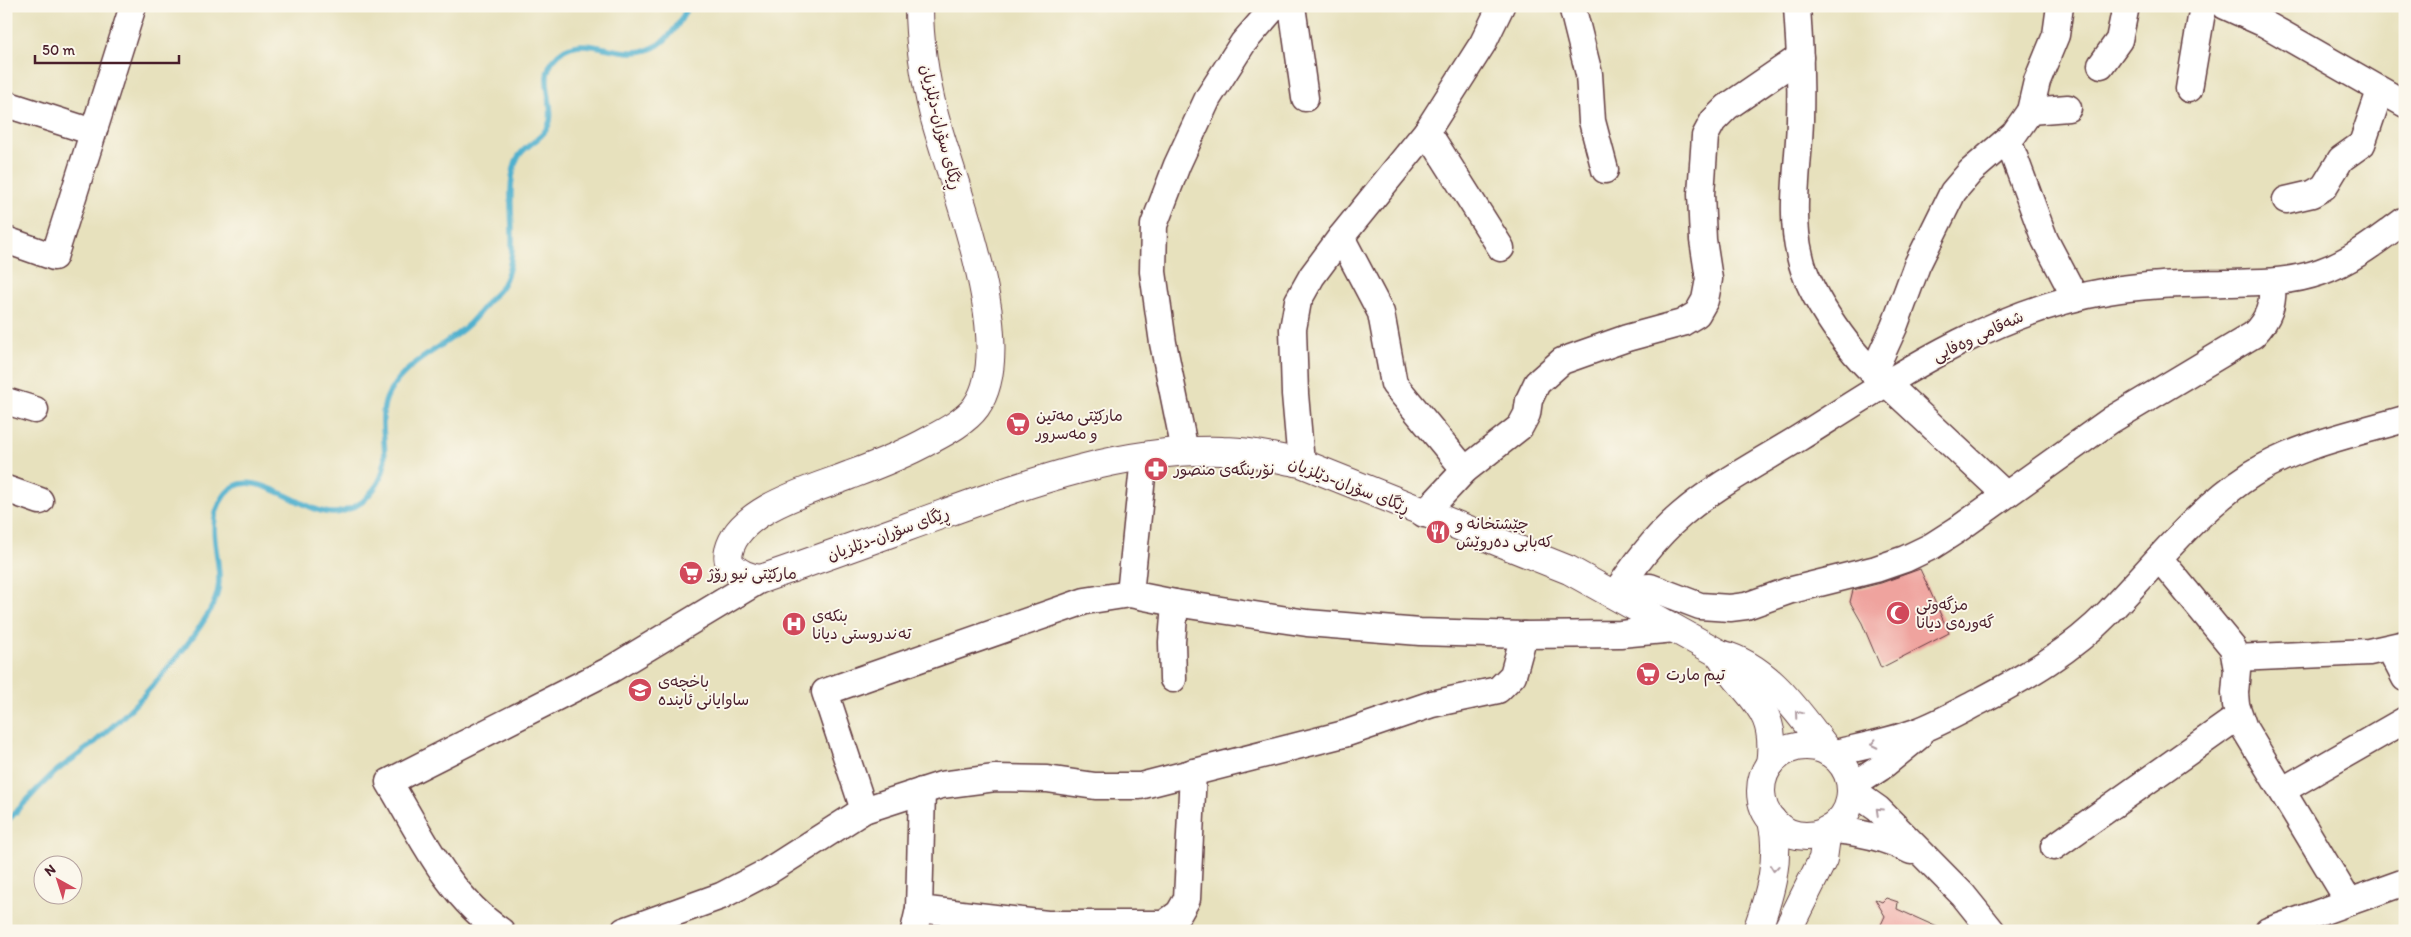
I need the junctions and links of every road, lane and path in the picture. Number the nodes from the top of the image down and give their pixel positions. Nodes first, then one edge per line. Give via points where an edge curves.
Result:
1 (133, 6) edge
2 (919, 6) edge
3 (1275, 6) edge
4 (1292, 6) edge
5 (1501, 6) edge
6 (1572, 6) edge
7 (1797, 6) edge
8 (2060, 6) edge
9 (2126, 6) edge
10 (2203, 6) edge
11 (2225, 6) edge
12 (2267, 15) edge
13 (1800, 58) junction
14 (2101, 65) dead end
15 (2189, 90) dead end
16 (2380, 91) junction
17 (1305, 98) dead end
18 (6, 104) edge
19 (2405, 104) edge
20 (2068, 108) dead end
21 (2030, 110) junction
22 (1427, 130) junction
23 (94, 132) junction
24 (2008, 140) junction
25 (1605, 170) dead end
26 (2286, 200) dead end
27 (2405, 220) edge
28 (1341, 237) junction
29 (6, 240) edge
30 (1501, 248) dead end
31 (2272, 282) junction
32 (2075, 298) junction
33 (1880, 378) junction
34 (6, 400) edge
35 (35, 410) dead end
36 (2405, 419) edge
37 (1185, 451) junction
38 (1144, 457) junction
39 (1301, 464) junction
40 (1465, 470) junction
41 (6, 489) edge
42 (2005, 494) junction
43 (40, 502) dead end
44 (1424, 514) junction
45 (2159, 558) junction
46 (761, 579) junction
47 (1130, 594) junction
48 (1618, 597) junction
49 (1175, 603) junction
50 (1675, 630) junction
51 (1524, 635) junction
52 (2397, 646) edge
53 (1720, 654) junction
54 (2236, 658) junction
55 (2405, 678) edge
56 (1173, 679) dead end
57 (2239, 716) junction
58 (2405, 720) edge
59 (1936, 724) junction
60 (1830, 753) junction
61 (1770, 764) junction
62 (1194, 772) junction
63 (1851, 789) junction
64 (2283, 790) junction
65 (922, 791) junction
66 (864, 810) junction
67 (1772, 820) junction
68 (1828, 830) junction
69 (2054, 847) dead end
70 (1926, 859) junction
71 (2405, 882) edge
72 (2349, 902) junction
73 (917, 920) edge
74 (501, 931) edge
75 (624, 931) edge
76 (1757, 931) edge
77 (1787, 931) edge
78 (1992, 931) edge
79 (2268, 931) edge

1 - 23 street
2 - 46 main road, ڕێگای سۆران-دێلزیان via 919,35 934,114 989,311 991,362 986,390 975,408 930,441 789,498 749,523 731,543 728,555 730,563 741,573
3 - 37 street via 1243,43 1208,98 1154,224 1152,272
4 - 17 street
5 - 22 street via 1483,43
6 - 25 street via 1588,74 1592,121
7 - 13 street
8 - 21 street via 2056,35 2037,81
9 - 14 street via 2119,40
10 - 15 street
11 - 12 street
12 - 16 street
13 - 33 street via 1796,215 1800,257 1813,288 1841,337
13 - 40 street via 1727,107 1713,121 1705,136 1701,194 1709,279 1706,300 1697,314 1682,323 1562,361 1537,383 1520,427
16 - 19 street
16 - 26 street via 2362,144 2341,160 2324,187 2312,194
18 - 23 street
20 - 21 street
21 - 24 street
22 - 28 street
22 - 30 street
23 - 29 street via 54,257
24 - 32 street via 2045,240
24 - 33 street via 1971,171 1953,192 1917,265 1894,327
27 - 31 street, شەقامی وەفایی via 2362,251 2334,266 2304,277
28 - 39 street via 1298,301 1293,329
28 - 40 street via 1381,313 1394,384
31 - 32 street, شەقامی وەفایی via 2142,286
31 - 42 street via 2274,297 2270,311 2253,335 2111,420
32 - 33 street, شەقامی وەفایی via 2041,307 1975,333
33 - 42 street
33 - 48 street, شەقامی وەفایی via 1682,514 1646,551
34 - 35 street
36 - 45 street via 2313,446 2272,463 2214,503
37 - 38 main road, ڕێگای سۆران-دێلزیان
37 - 39 main road, ڕێگای سۆران-دێلزیان via 1263,455
38 - 46 main road, ڕێگای سۆران-دێلزیان via 1084,467 1026,484
38 - 47 street
39 - 44 main road, ڕێگای سۆران-دێلزیان
40 - 44 street
41 - 43 street
42 - 48 street via 1945,538 1905,559 1746,606 1700,606 1650,587 1636,588
44 - 48 main road, ڕێگای سۆران-دێلزیان via 1569,570
45 - 54 street via 2227,639
45 - 59 street via 2107,614 2069,647 2028,676
46 - 74 street via 610,670 389,782 450,884 483,919
47 - 49 street
47 - 66 street via 1085,601 825,692
48 - 50 main road, ڕێگای سۆران-دێلزیان
49 - 51 street via 1307,622 1420,632
49 - 56 street
50 - 51 street
50 - 53 main road, ڕێگای سۆران-دێلزیان
51 - 62 street via 1513,674 1498,690 1432,704 1344,734
52 - 54 street via 2358,653
52 - 55 street
60 -> 53 main road, ڕێگای سۆران-دێلزیان via 1781,694 1756,670 1733,657
53 - 61 main road, ڕێگای سۆران-دێلزیان via 1765,714 1772,739
54 - 57 street via 2235,693
57 - 64 street
57 - 69 street
58 - 64 street
59 -> 60 street via 1895,739
59 - 63 street
60 - 61 main road via 1819,748 1797,747 1778,756
60 - 63 main road via 1843,765
61 - 67 main road via 1761,787 1764,804
62 - 65 street via 1140,786 1095,786 1047,778 994,778 941,785
62 - 73 street via 1187,899 1179,913 1164,924
63 - 68 main road via 1845,813
70 -> 63 street via 1878,810
64 - 72 street
65 - 66 street
65 - 73 street
66 - 75 street via 767,872 721,896
67 - 68 main road via 1779,827 1798,835 1808,836
67 -> 76 main road via 1775,845 1773,884
68 - 70 street via 1880,837
68 - 77 main road via 1820,865
70 - 78 street via 1963,895
71 - 72 street
72 - 79 street

